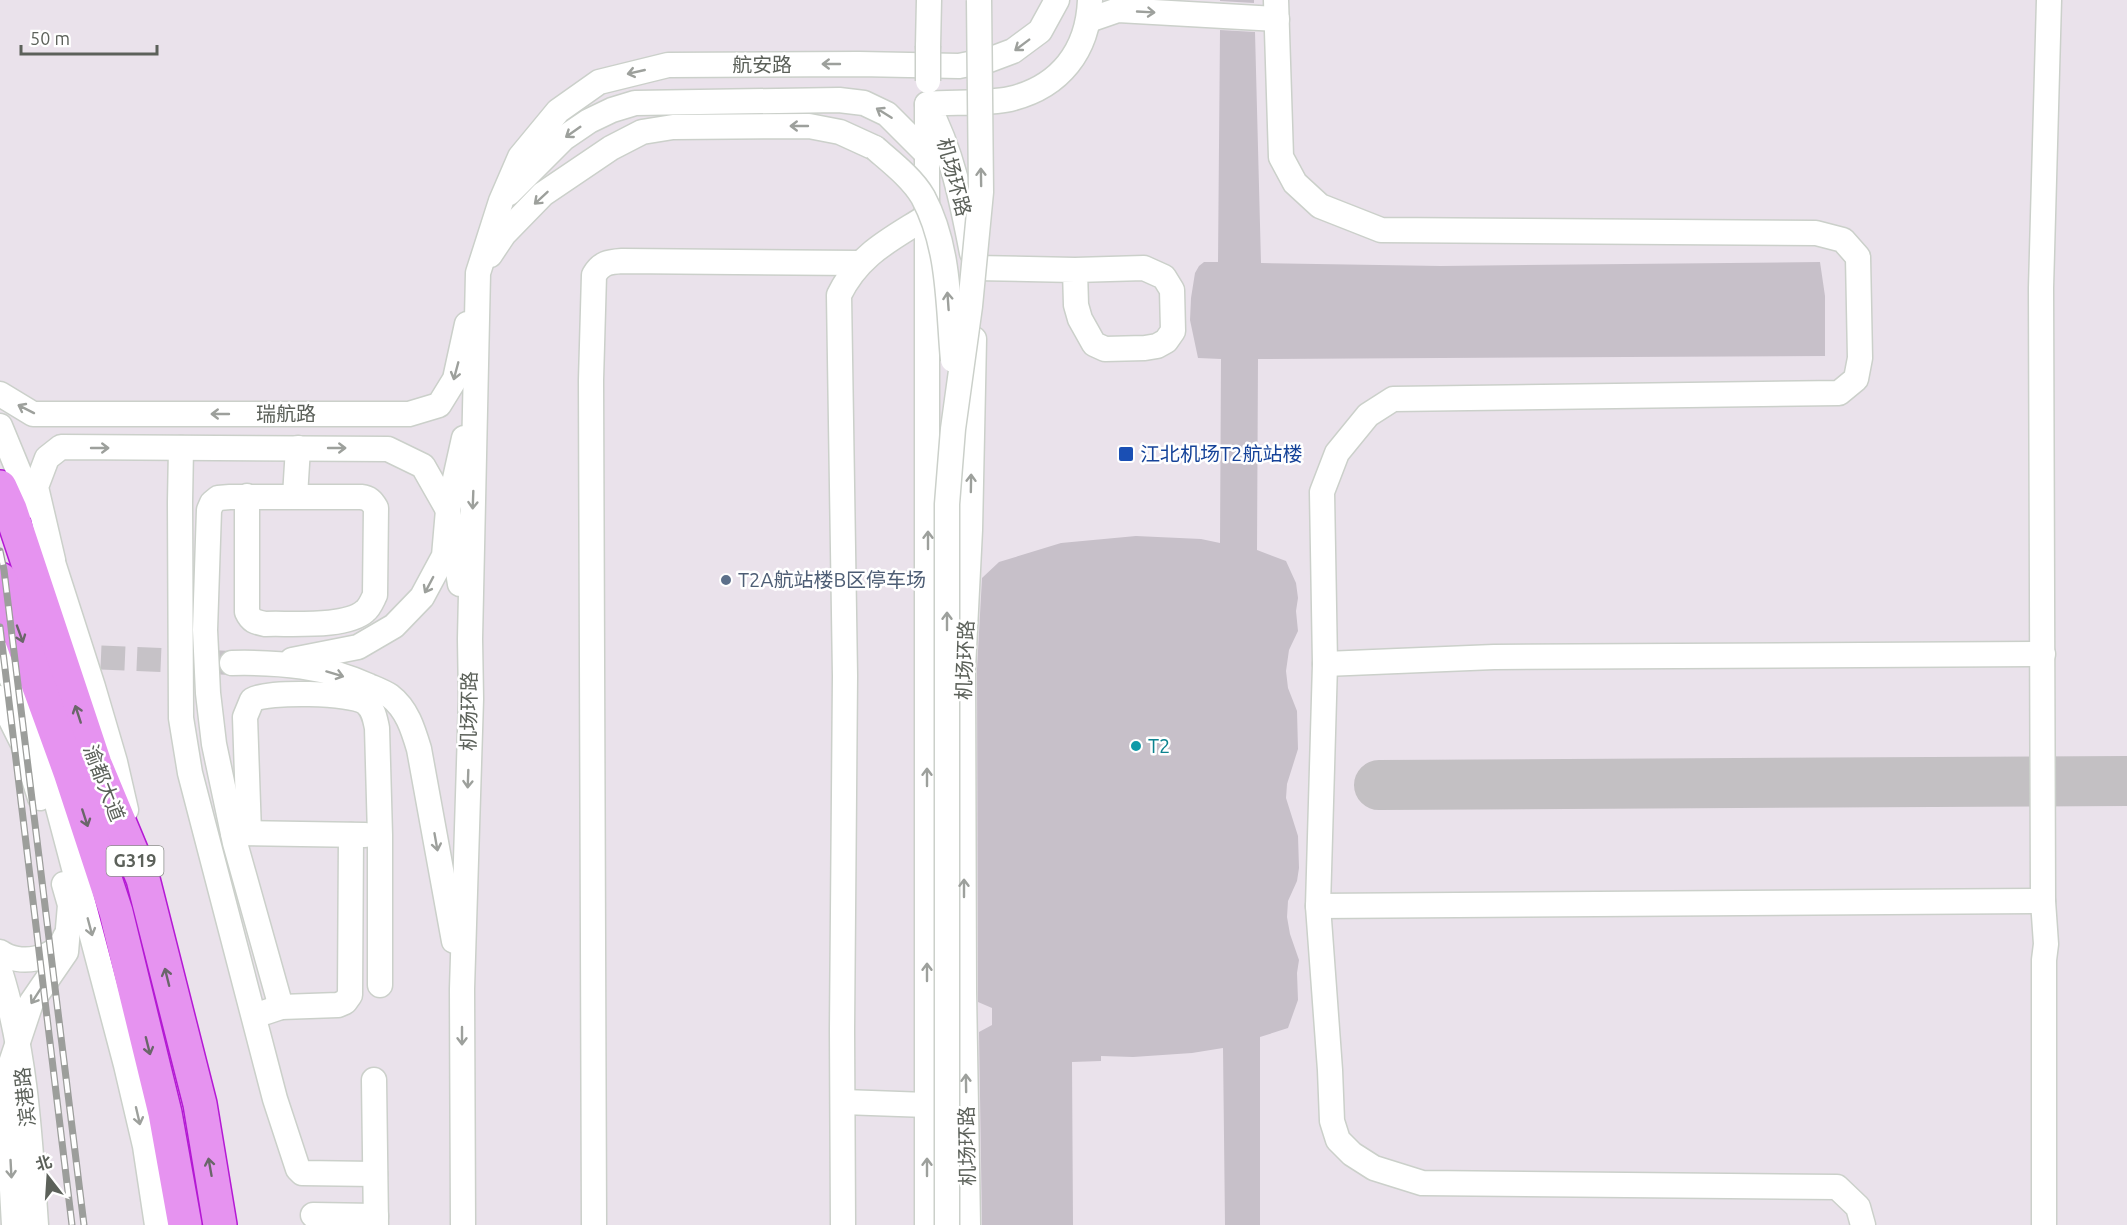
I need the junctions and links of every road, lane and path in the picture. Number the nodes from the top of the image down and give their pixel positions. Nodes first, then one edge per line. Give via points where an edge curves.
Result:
1 (929, 0) edge
2 (979, 0) edge
3 (1057, 0) edge
4 (2049, 0) edge
5 (1276, 9) edge
6 (1089, 10) edge
7 (927, 92) junction
8 (926, 153) junction
9 (501, 201) junction
10 (926, 217) junction
11 (858, 263) junction
12 (975, 268) junction
13 (1075, 270) junction
14 (478, 273) junction
15 (477, 380) junction
16 (0, 394) edge
17 (956, 402) junction
18 (0, 426) edge
19 (181, 448) junction
20 (298, 448) junction
21 (247, 496) junction
22 (295, 496) junction
23 (5, 498) edge
24 (448, 510) junction
25 (53, 560) junction
26 (0, 579) edge
27 (470, 639) junction
28 (0, 653) edge
29 (2043, 654) junction
30 (278, 662) junction
31 (232, 663) tunnel mouth
32 (1324, 664) junction
33 (0, 698) edge
34 (241, 833) junction
35 (351, 835) junction
36 (380, 835) junction
37 (143, 879) junction
38 (2043, 901) junction
39 (1318, 906) junction
40 (69, 926) junction
41 (0, 952) edge
42 (0, 971) edge
43 (380, 986) dead end
44 (462, 989) junction
45 (281, 1007) junction
46 (252, 1016) junction
47 (18, 1042) junction
48 (2, 1078) edge
49 (374, 1080) dead end
50 (843, 1102) junction
51 (927, 1105) junction
52 (375, 1174) junction
53 (313, 1215) dead end
54 (376, 1220) edge
55 (14, 1225) edge
56 (36, 1225) edge
57 (157, 1225) edge
58 (185, 1225) edge
59 (220, 1225) edge
60 (462, 1225) edge
61 (594, 1225) edge
62 (843, 1225) edge
63 (927, 1225) edge
64 (947, 1225) edge
65 (968, 1225) edge
66 (1863, 1225) edge
67 (2044, 1225) edge

1 - 7 street, bridge
17 -> 2 street, bridge via 981,192
3 -> 9 street, 航安路 via 1040,31 1013,51 959,66 668,65 599,82 558,111 527,147
4 - 29 street via 2041,288
6 -> 5 street
5 - 32 street via 1281,157 1295,183 1320,206 1381,230 1816,233 1843,240 1858,257 1860,358 1856,380 1839,393 1393,399 1368,415 1337,453 1322,492
6 - 7 street via 1079,48 1067,67 1034,92 1008,99
7 - 8 street, 机场环路
7 - 12 street, 机场环路 via 960,190
8 -> 9 street via 887,114 864,103 635,103 589,121 564,138
8 - 10 street, 机场环路
9 - 14 street, 机场环路
10 - 11 street
51 -> 10 street, 机场环路
11 - 50 street via 839,295 845,667
11 - 61 street via 622,261 607,262 594,275
12 - 13 street
65 -> 12 street, 机场环路 via 963,669
13 - 13 street via 1144,268 1164,277 1172,290 1173,331 1166,341 1145,348 1105,349 1094,344 1076,305
14 - 15 street, 机场环路
14 -> 16 street, 瑞航路 via 455,379 439,405 409,414 33,414
17 -> 14 street, bridge via 945,267 922,196 875,148 840,132 809,126 673,127 642,132 543,194 504,234
15 - 24 street
15 -> 27 street, 机场环路
64 -> 17 street, 机场环路, bridge via 947,504
18 - 25 street
19 - 20 street, 瑞航路
25 -> 19 street, 瑞航路 via 36,487 46,458 61,447
19 - 46 street via 181,718 189,773
20 - 22 street
20 -> 24 street, 瑞航路 via 388,449 423,466
21 - 22 street
21 - 22 street via 250,619 276,623 341,622 355,617 370,606 375,595 376,508 368,498
21 - 34 street via 218,498 209,510 205,630 214,744
37 -> 23 highway, 渝都大道 / G319 via 95,764
24 - 27 street
24 -> 30 street via 444,556 422,597 394,626 358,647
25 - 37 street via 115,762
26 -> 58 highway, 渝都大道 via 116,912 165,1113
27 -> 44 street, 机场环路
28 -> 57 street via 42,747 126,1065 145,1146
29 - 32 street via 1494,657
29 - 38 street
30 - 31 street
30 -> 44 street via 359,682 391,697 410,720 419,748
32 - 39 street
33 - 40 street via 23,744 51,832 70,905
34 - 35 street
34 - 36 street via 245,717 252,700 265,695 329,695 362,700 374,716
34 - 45 street
35 - 36 street
35 - 45 street via 350,995 338,1005
36 - 43 street
59 -> 37 highway, 渝都大道 / G319 via 200,1104
38 - 39 street
38 - 67 street
39 - 66 street via 1332,1121 1338,1140 1374,1168 1422,1183 1837,1187 1858,1207
40 - 41 street via 62,946 44,956 14,960
40 -> 47 street via 66,952 31,1003
42 - 47 street, 滨港路
44 -> 60 street, 机场环路
45 - 46 street
46 - 52 street via 298,1170
47 - 48 street
47 - 56 street, 滨港路
48 -> 55 street, 滨港路
49 - 52 street
50 - 51 street
50 - 62 street
63 -> 51 street, 机场环路
52 - 54 street
53 - 54 street

